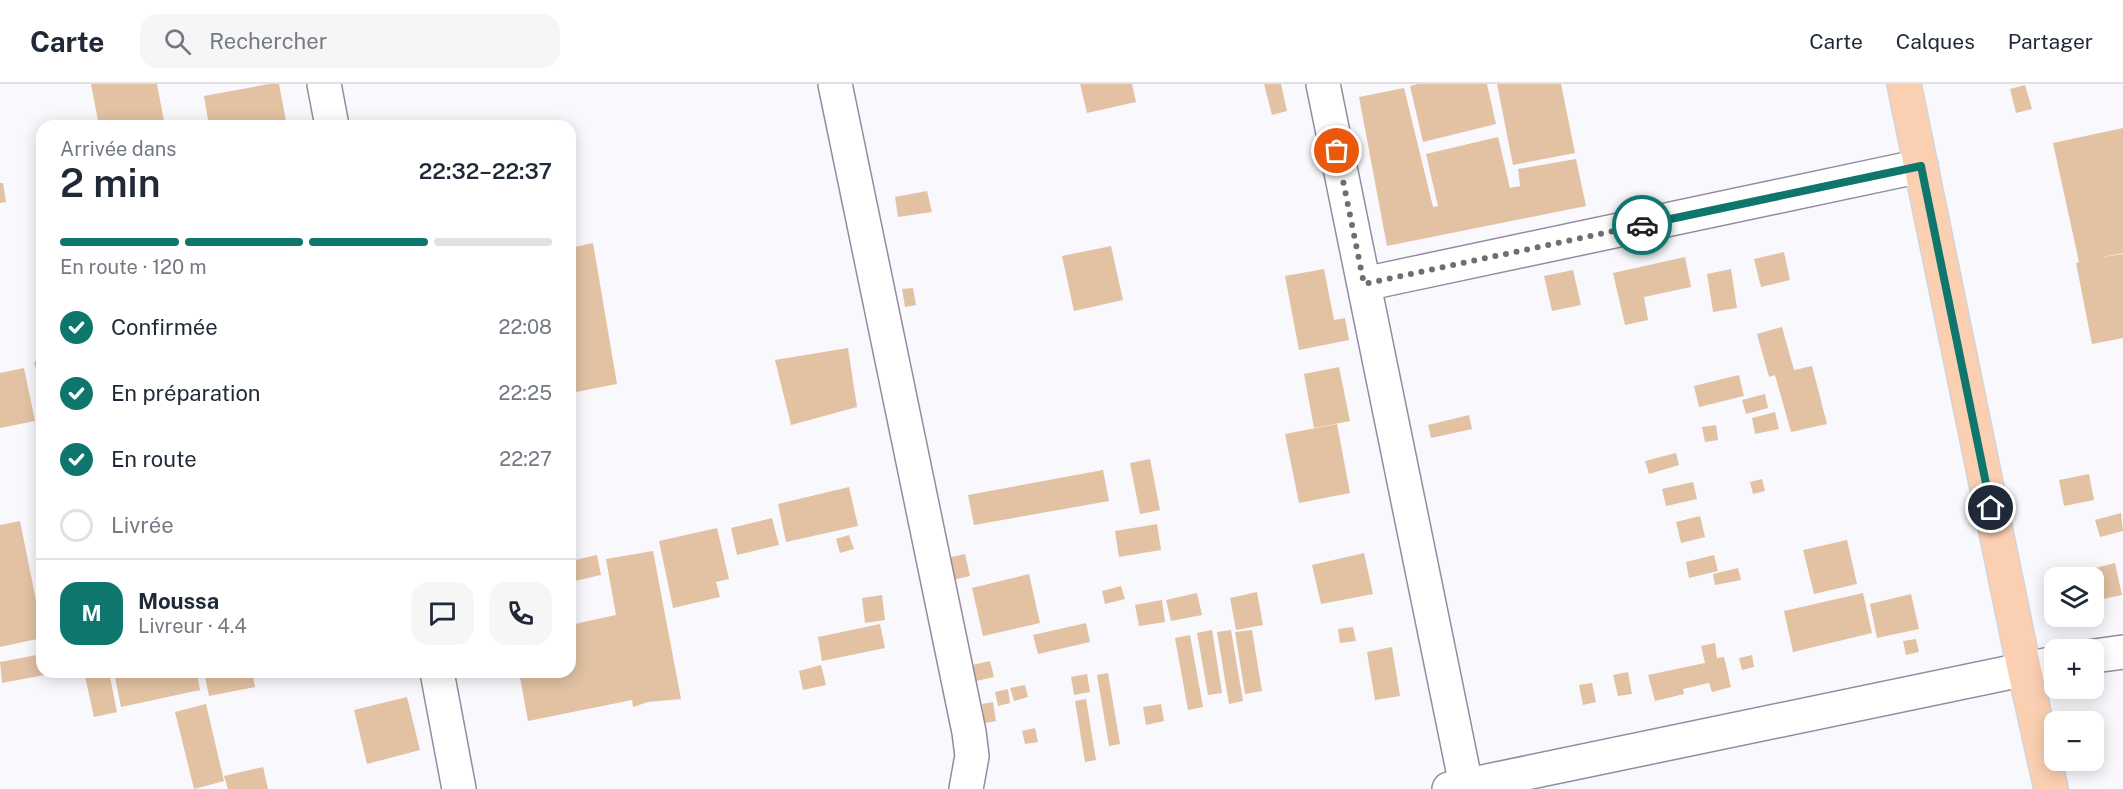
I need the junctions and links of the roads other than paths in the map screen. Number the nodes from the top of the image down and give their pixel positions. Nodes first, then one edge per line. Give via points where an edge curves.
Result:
1 (324, 84) edge
2 (835, 84) edge
3 (1323, 84) edge
4 (1904, 84) edge
5 (331, 120) edge
6 (1921, 166) junction
7 (1364, 284) junction
8 (2123, 652) edge
9 (2104, 655) edge
10 (2039, 665) edge
11 (438, 678) edge
12 (1457, 787) edge
13 (459, 789) edge
14 (966, 789) edge
15 (2051, 789) edge

1 - 5 street
2 - 14 street via 969,732 972,756
3 - 7 street
4 - 6 main road
6 - 7 street
6 - 10 main road
7 - 12 street
8 - 9 street
10 - 12 street
10 - 15 main road
11 - 13 street

